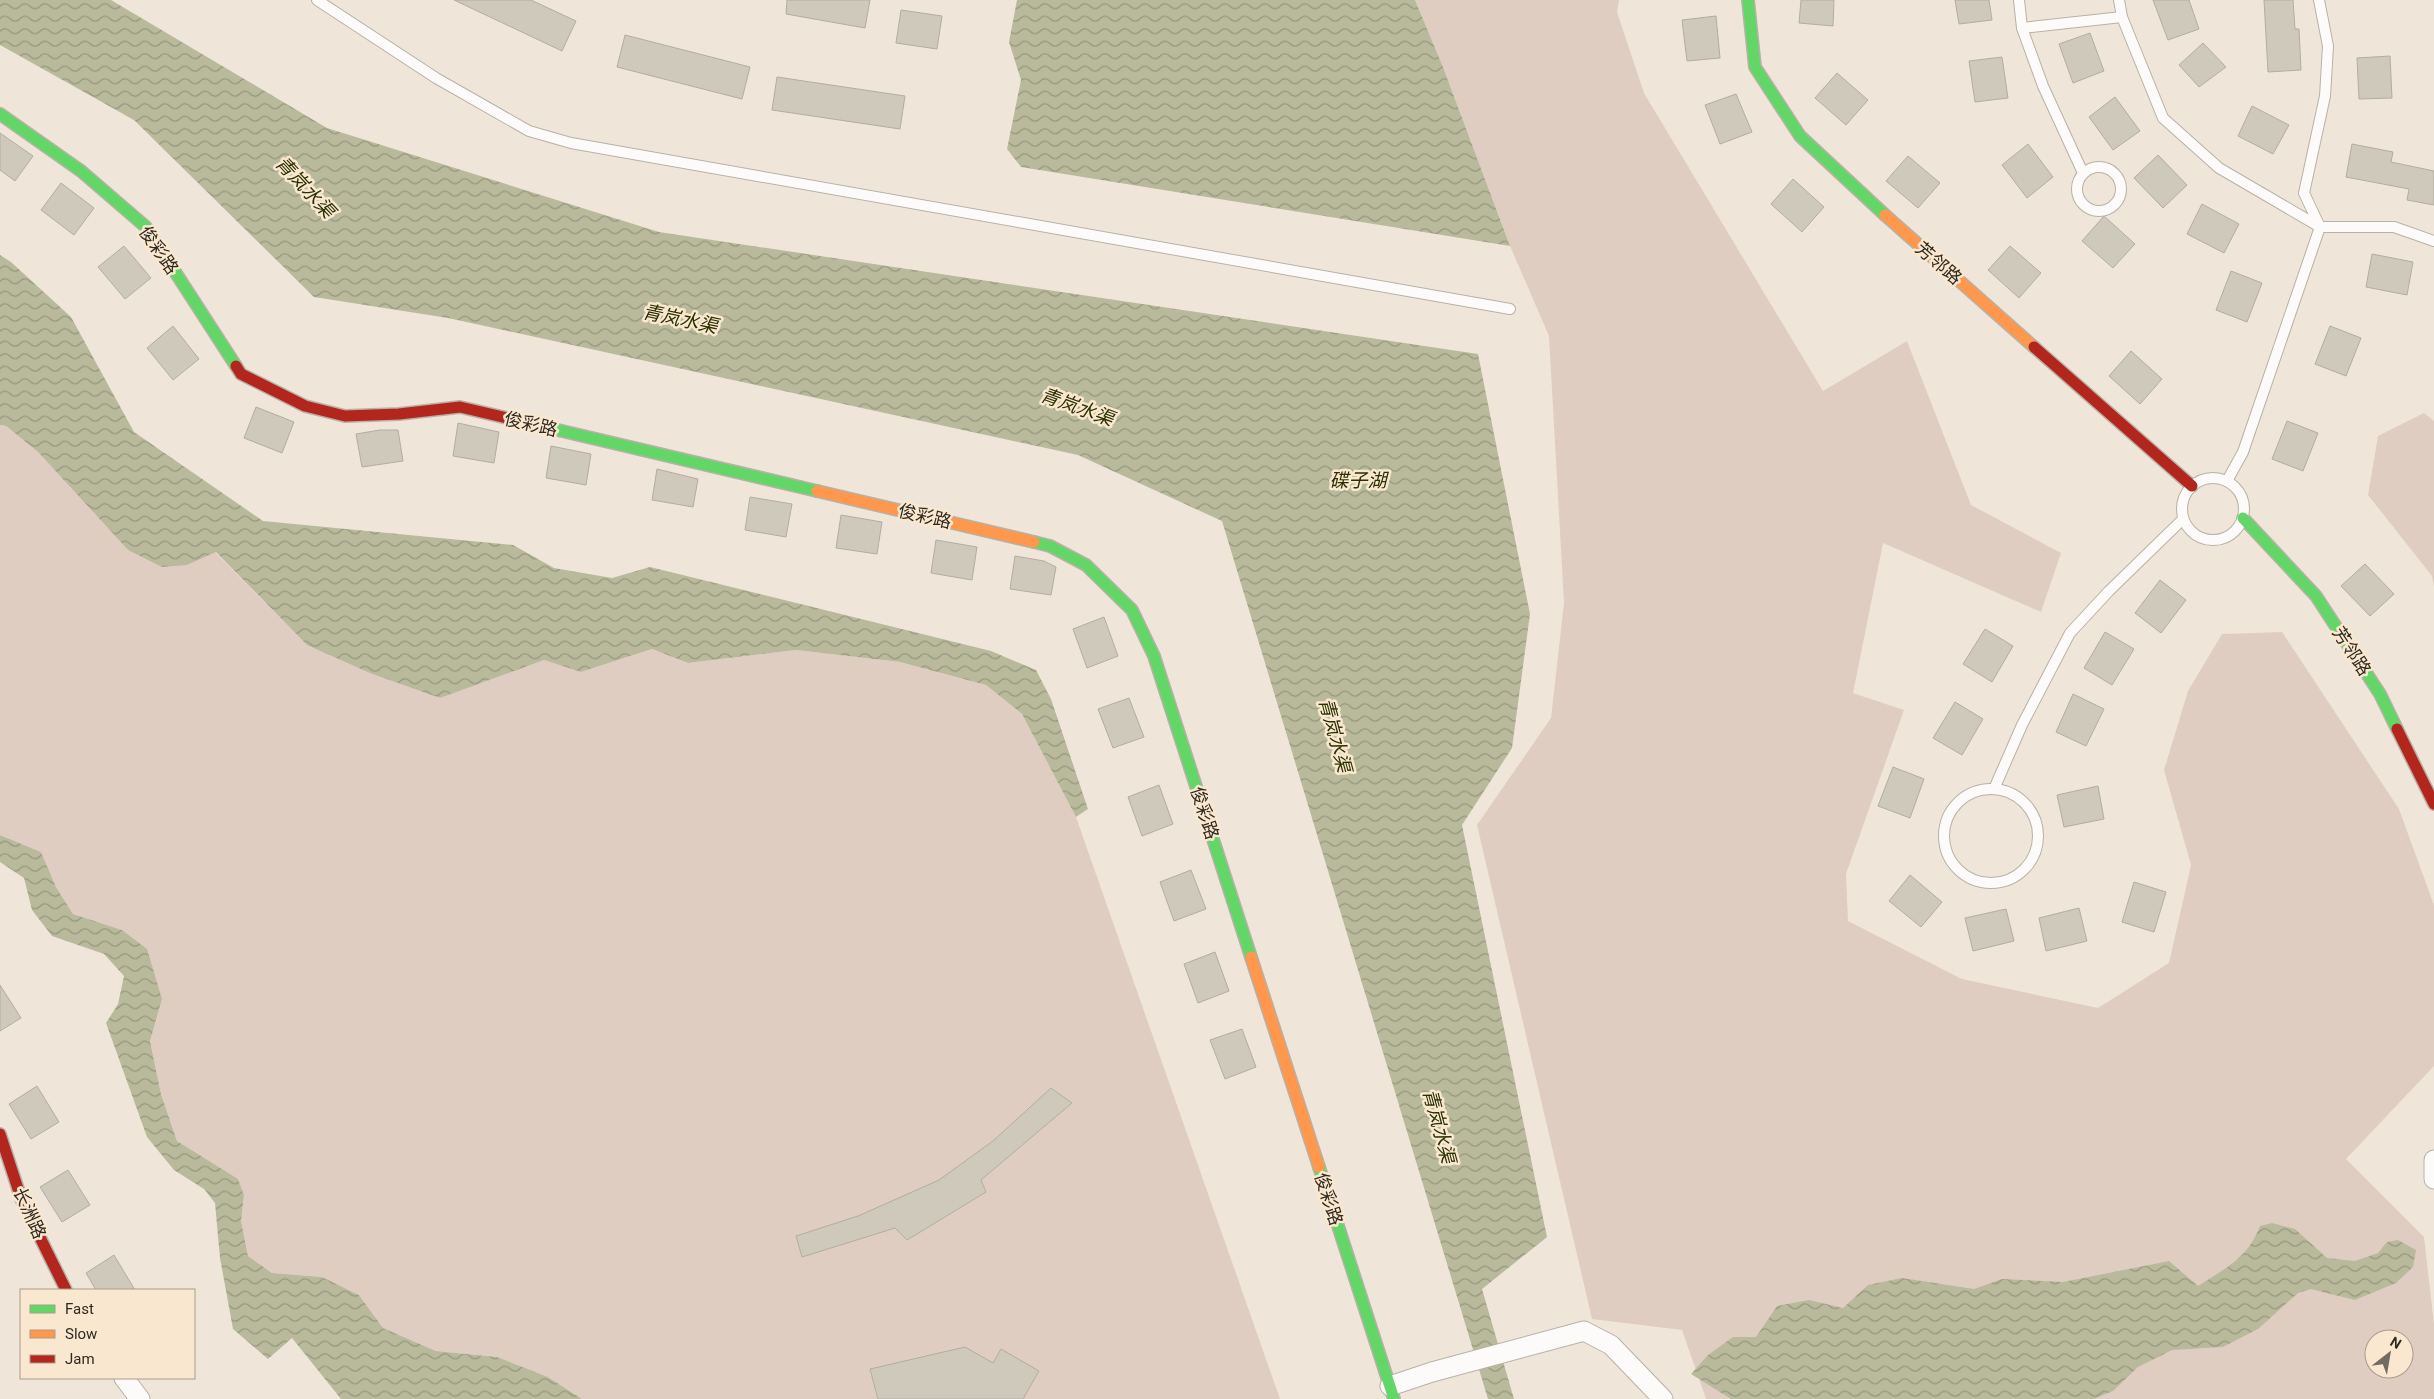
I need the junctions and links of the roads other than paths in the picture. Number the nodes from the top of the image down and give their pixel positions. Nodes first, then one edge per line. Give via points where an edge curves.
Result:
1 (318, 0) edge
2 (1748, 0) edge
3 (2019, 0) edge
4 (2119, 0) edge
5 (2319, 0) edge
6 (2122, 17) junction
7 (2022, 28) junction
8 (0, 114) edge
9 (2083, 174) junction
10 (2320, 227) junction
11 (2434, 242) edge
12 (1510, 309) dead end
13 (2227, 481) junction
14 (2192, 486) junction
15 (2183, 518) junction
16 (2243, 518) junction
17 (1994, 789) junction
18 (2434, 804) edge
19 (0, 1134) edge
20 (2434, 1160) edge
21 (2434, 1179) edge
22 (66, 1289) edge
23 (125, 1379) edge
24 (1392, 1393) edge
25 (140, 1399) edge
26 (1663, 1399) edge

1 - 12 lane via 436,78 528,130 571,143
2 - 14 street, 芳邻路 via 1755,67 1800,136 1897,226
3 - 7 lane
4 - 6 lane
5 - 10 lane via 2328,46 2325,96 2304,193
6 - 7 lane
6 - 10 lane via 2163,118 2219,168
7 - 9 lane via 2043,86
8 - 24 street, 俊彩路 via 81,171 146,227 241,374 305,406 345,416 460,407 1050,546 1086,566 1132,610 1154,656
9 - 9 lane via 2077,187 2084,205 2099,211 2113,206 2120,196 2121,185 2114,173 2100,167
10 - 11 lane via 2394,227
10 - 13 lane via 2243,452
13 - 14 lane via 2208,478
13 - 16 lane via 2242,497
14 - 15 lane via 2183,500
15 - 16 lane via 2194,533 2214,540 2226,537
15 - 17 lane via 2070,633 2022,725
16 - 18 street, 芳邻路 via 2316,596 2380,694
17 - 17 lane via 1978,790 1963,798 1950,811 1943,840 1948,856 1961,873 1975,881 1997,883 2021,873 2032,860 2038,829 2026,805 2013,794
19 - 22 street, 长洲路 via 22,1201
20 - 21 street
23 - 25 street
24 - 26 street via 1432,1372 1584,1331 1611,1345

